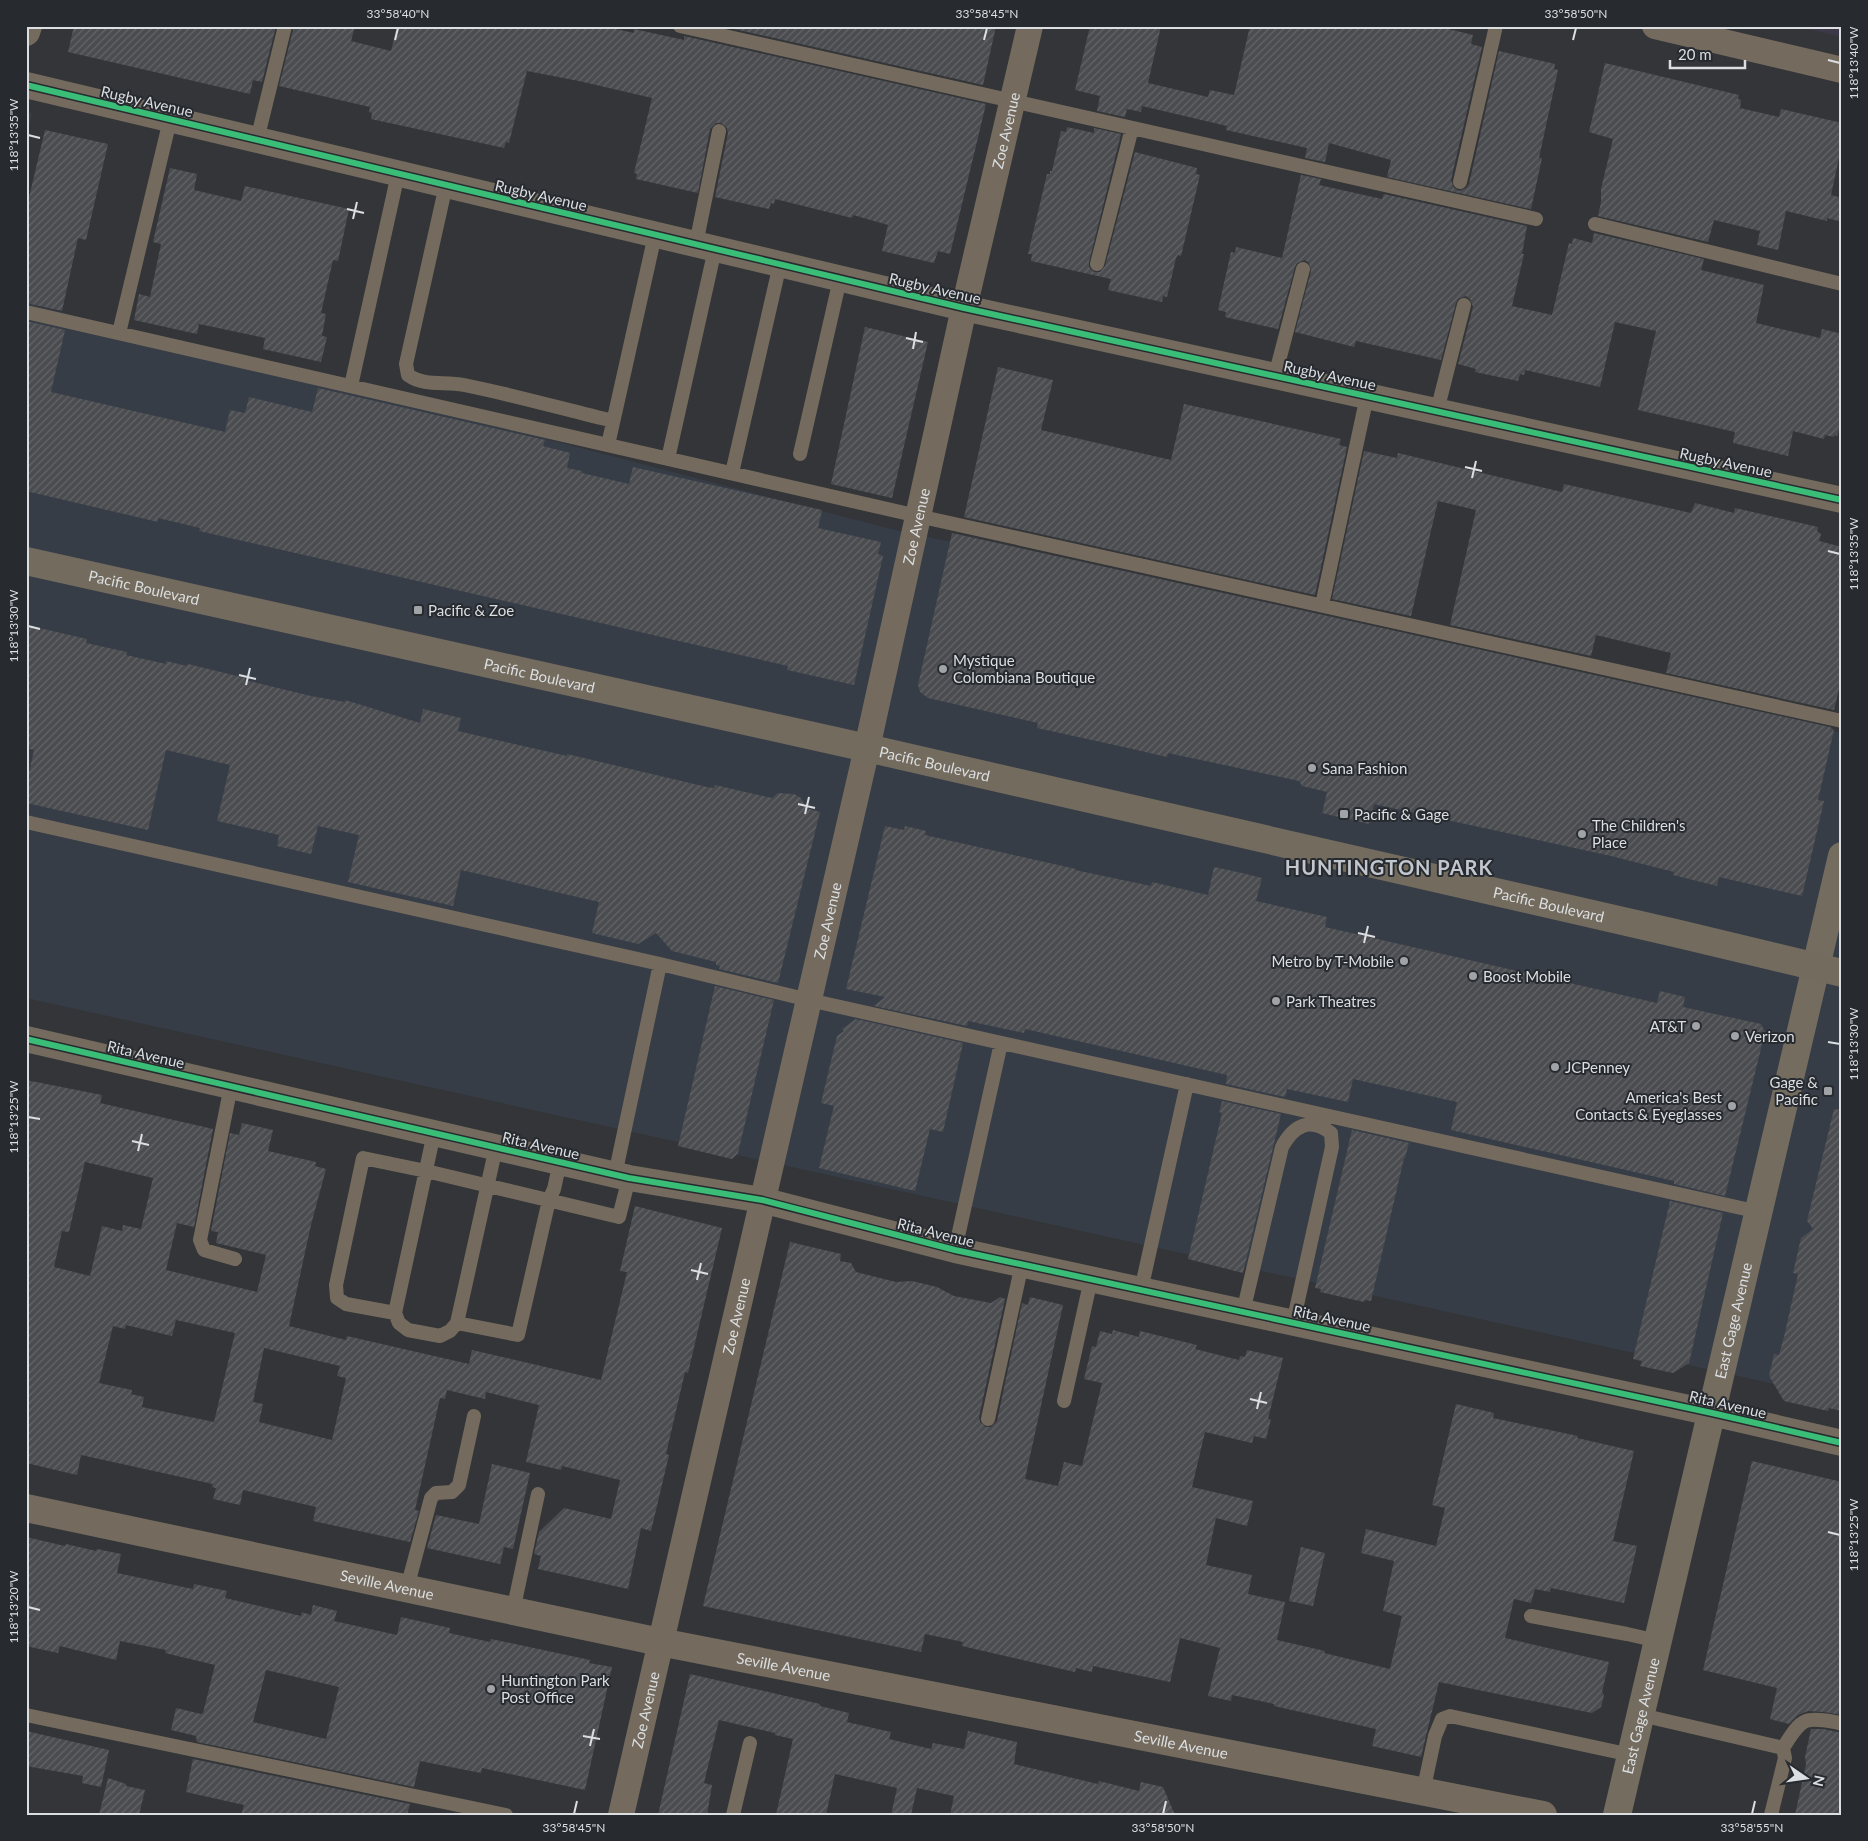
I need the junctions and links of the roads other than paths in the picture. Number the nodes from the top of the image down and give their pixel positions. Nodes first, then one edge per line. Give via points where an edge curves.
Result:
1 (28, 26) edge
2 (285, 26) edge
3 (680, 26) edge
4 (1030, 26) edge
5 (1496, 26) edge
6 (1655, 26) edge
7 (26, 32) edge
8 (1842, 70) edge
9 (26, 85) edge
10 (1012, 102) junction
11 (170, 120) junction
12 (1132, 128) junction
13 (719, 131) dead end
14 (257, 140) junction
15 (398, 174) junction
16 (1460, 182) dead end
17 (446, 185) junction
18 (1536, 219) dead end
19 (1594, 224) dead end
20 (655, 235) junction
21 (706, 247) junction
22 (780, 264) junction
23 (1097, 264) dead end
24 (1303, 269) dead end
25 (840, 279) junction
26 (1842, 284) edge
27 (1464, 305) dead end
28 (964, 308) junction
29 (26, 312) edge
30 (119, 333) junction
31 (1275, 376) junction
32 (352, 386) junction
33 (1367, 396) junction
34 (1437, 412) junction
35 (613, 421) junction
36 (608, 445) junction
37 (800, 454) dead end
38 (668, 458) junction
39 (732, 473) junction
40 (1842, 500) edge
41 (918, 516) junction
42 (26, 561) edge
43 (1322, 605) junction
44 (1842, 721) edge
45 (867, 748) junction
46 (26, 822) edge
47 (1842, 856) edge
48 (660, 964) junction
49 (1829, 970) edge
50 (809, 1000) junction
51 (26, 1039) edge
52 (1001, 1043) junction
53 (1187, 1084) junction
54 (231, 1086) junction
55 (434, 1133) junction
56 (496, 1147) junction
57 (560, 1162) junction
58 (426, 1171) junction
59 (622, 1176) junction
60 (488, 1186) junction
61 (549, 1200) junction
62 (762, 1200) junction
63 (1759, 1212) junction
64 (955, 1250) junction
65 (235, 1260) dead end
66 (1022, 1264) junction
67 (1091, 1279) junction
68 (1141, 1290) junction
69 (1243, 1312) junction
70 (395, 1313) junction
71 (1293, 1322) junction
72 (457, 1323) junction
73 (1064, 1401) dead end
74 (1712, 1412) junction
75 (474, 1416) dead end
76 (988, 1418) dead end
77 (1842, 1443) edge
78 (538, 1494) dead end
79 (26, 1508) edge
80 (407, 1588) junction
81 (513, 1611) junction
82 (1531, 1616) dead end
83 (660, 1642) junction
84 (1658, 1642) junction
85 (26, 1715) edge
86 (1641, 1715) junction
87 (1842, 1724) edge
88 (750, 1743) dead end
89 (1783, 1748) junction
90 (1631, 1755) junction
91 (1423, 1792) junction
92 (506, 1815) edge
93 (622, 1815) edge
94 (733, 1815) edge
95 (1543, 1815) edge
96 (1617, 1815) edge
97 (1771, 1815) edge

1 - 7 street
2 - 14 lane
3 - 10 lane
4 - 10 street, Zoe Avenue
5 - 16 lane
6 - 8 street
9 - 11 street, Rugby Avenue
10 - 12 lane
10 - 28 street, Zoe Avenue
11 - 14 street, Rugby Avenue
11 - 30 lane
12 - 18 lane
12 - 23 lane
13 - 21 lane
14 - 15 street, Rugby Avenue
15 - 17 street, Rugby Avenue
15 - 32 lane
17 - 20 street, Rugby Avenue
17 - 35 lane via 406,364 408,375 416,380 461,384
19 - 26 lane
20 - 21 street, Rugby Avenue
20 - 35 lane
21 - 22 street, Rugby Avenue
21 - 38 lane
22 - 25 street, Rugby Avenue
22 - 39 lane
24 - 31 lane
25 - 28 street, Rugby Avenue
25 - 37 lane
27 - 34 lane
28 - 31 street, Rugby Avenue
28 - 41 street, Zoe Avenue
29 - 30 lane
30 - 32 lane
31 - 33 street, Rugby Avenue
32 - 36 lane
33 - 34 street, Rugby Avenue
33 - 43 lane
34 - 40 street, Rugby Avenue
35 - 36 lane
36 - 38 lane
38 - 39 lane
39 - 41 lane
41 - 43 lane
41 - 45 street, Zoe Avenue
42 - 45 main road, Pacific Boulevard
43 - 44 lane
45 - 49 main road, Pacific Boulevard
45 - 50 street, Zoe Avenue
46 - 48 lane
47 - 49 main road, East Gage Avenue
48 - 50 lane
48 - 59 lane
49 - 63 main road, East Gage Avenue
50 - 52 lane
50 - 62 street, Zoe Avenue
51 - 54 street, Rita Avenue
52 - 53 lane
52 - 64 lane
53 - 63 lane
53 - 68 lane
54 - 55 street, Rita Avenue
54 - 65 lane via 200,1240 204,1250
55 - 56 street, Rita Avenue
55 - 58 lane
56 - 57 street, Rita Avenue
56 - 60 lane
57 - 59 street, Rita Avenue
57 - 61 lane
58 - 60 lane
58 - 70 lane
58 - 70 lane via 363,1158 336,1285 337,1298 346,1304
59 - 61 lane via 619,1216
59 - 62 street, Rita Avenue
60 - 61 lane
60 - 72 lane
61 - 72 lane via 518,1335
62 - 64 street, Rita Avenue
62 - 83 street, Zoe Avenue
63 - 74 main road, East Gage Avenue
64 - 66 street, Rita Avenue
66 - 67 street, Rita Avenue
66 - 76 lane
67 - 68 street, Rita Avenue
67 - 73 lane
68 - 69 street, Rita Avenue
69 - 71 street, Rita Avenue
69 - 71 lane via 1282,1147 1295,1130 1312,1124 1322,1126 1331,1133 1332,1146
70 - 72 lane via 399,1323 408,1330 440,1336
71 - 74 street, Rita Avenue
74 - 77 street, Rita Avenue
74 - 84 main road, East Gage Avenue
75 - 80 lane via 459,1485 452,1492 436,1493 431,1498
78 - 81 lane
79 - 80 street, Seville Avenue
80 - 81 street, Seville Avenue
81 - 83 street, Seville Avenue
82 - 84 lane
83 - 91 street, Seville Avenue
83 - 93 street, Zoe Avenue
84 - 86 main road, East Gage Avenue
85 - 92 lane
86 - 89 lane
86 - 90 main road, East Gage Avenue
87 - 89 lane via 1806,1721
88 - 94 lane
89 - 97 lane via 1785,1758
90 - 91 lane via 1450,1716 1442,1719 1435,1736
90 - 96 main road, East Gage Avenue
91 - 95 street, Seville Avenue

